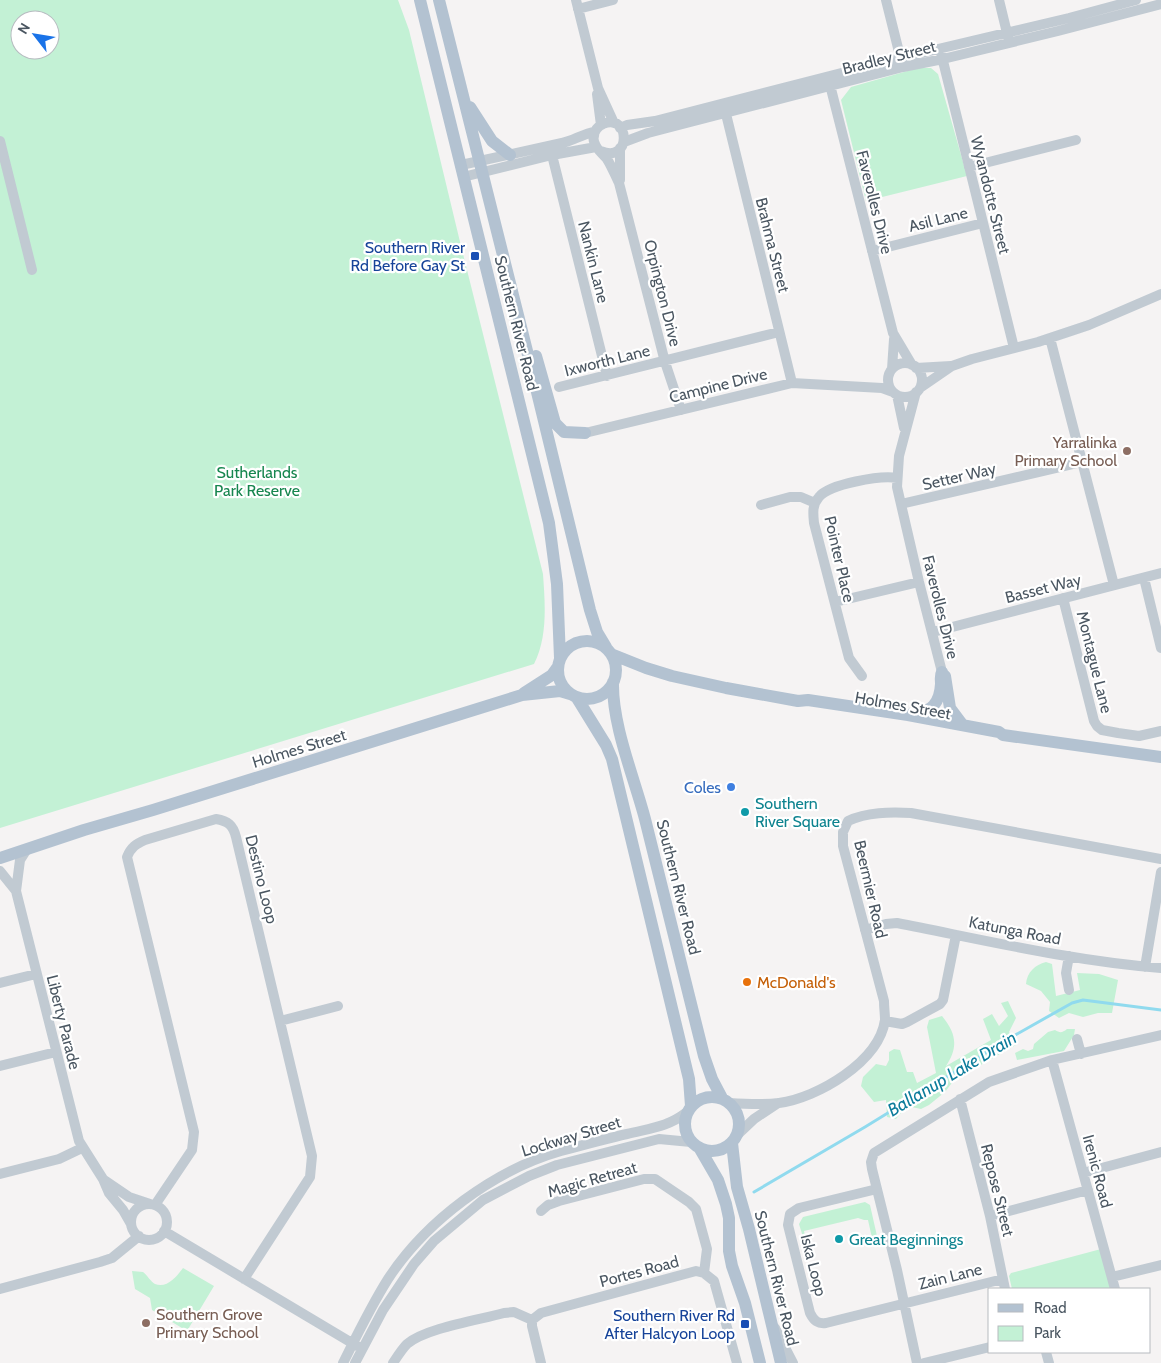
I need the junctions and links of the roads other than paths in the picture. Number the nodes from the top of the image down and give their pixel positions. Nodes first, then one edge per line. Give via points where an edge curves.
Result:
1 (420, 0) edge
2 (612, 0) edge
3 (886, 0) edge
4 (999, 0) edge
5 (1136, 0) edge
6 (443, 2) edge
7 (577, 4) edge
8 (1161, 4) edge
9 (1114, 7) edge
10 (1008, 37) junction
11 (942, 54) junction
12 (902, 63) junction
13 (829, 82) junction
14 (598, 88) junction
15 (463, 97) junction
16 (726, 114) junction
17 (617, 126) junction
18 (598, 128) junction
19 (1076, 140) dead end
20 (0, 141) edge
21 (622, 145) junction
22 (599, 149) junction
23 (510, 155) junction
24 (552, 155) junction
25 (481, 167) junction
26 (969, 167) junction
27 (462, 171) junction
28 (620, 183) junction
29 (983, 223) junction
30 (872, 251) junction
31 (32, 270) dead end
32 (1161, 294) edge
33 (779, 332) junction
34 (894, 333) junction
35 (1050, 338) junction
36 (1014, 348) junction
37 (528, 351) junction
38 (665, 362) junction
39 (914, 366) junction
40 (952, 366) junction
41 (891, 371) junction
42 (607, 376) junction
43 (792, 383) junction
44 (559, 387) dead end
45 (861, 387) junction
46 (918, 390) junction
47 (895, 393) junction
48 (681, 410) junction
49 (905, 431) junction
50 (585, 434) joint
51 (1082, 462) junction
52 (897, 478) junction
53 (815, 503) junction
54 (901, 504) junction
55 (761, 505) dead end
56 (1161, 573) edge
57 (1144, 578) junction
58 (919, 582) junction
59 (1114, 585) junction
60 (1063, 598) junction
61 (835, 602) junction
62 (933, 632) junction
63 (1161, 648) edge
64 (608, 651) junction
65 (559, 663) junction
66 (646, 668) junction
67 (942, 672) junction
68 (862, 676) dead end
69 (614, 679) junction
70 (522, 695) junction
71 (574, 696) junction
72 (798, 700) junction
73 (835, 704) junction
74 (962, 724) junction
75 (1161, 731) edge
76 (1003, 735) junction
77 (1161, 757) edge
78 (84, 830) junction
79 (27, 849) junction
80 (0, 850) edge
81 (0, 858) edge
82 (1161, 859) edge
83 (0, 871) edge
84 (1161, 872) edge
85 (16, 891) junction
86 (864, 930) junction
87 (956, 935) junction
88 (1069, 956) junction
89 (1144, 967) junction
90 (1161, 968) edge
91 (36, 974) junction
92 (0, 983) edge
93 (1069, 990) dead end
94 (338, 1006) dead end
95 (280, 1021) junction
96 (885, 1021) junction
97 (1161, 1035) edge
98 (1077, 1039) dead end
99 (56, 1052) junction
100 (1081, 1054) junction
101 (1052, 1060) junction
102 (0, 1066) edge
103 (960, 1099) junction
104 (726, 1100) junction
105 (779, 1103) junction
106 (689, 1109) junction
107 (734, 1139) junction
108 (695, 1146) junction
109 (82, 1148) junction
110 (1161, 1152) edge
111 (1083, 1173) junction
112 (0, 1174) edge
113 (103, 1179) junction
114 (877, 1188) junction
115 (1088, 1190) junction
116 (153, 1205) junction
117 (541, 1211) dead end
118 (990, 1216) junction
119 (132, 1224) junction
120 (164, 1231) junction
121 (139, 1236) junction
122 (1161, 1265) edge
123 (704, 1273) junction
124 (1112, 1277) junction
125 (244, 1279) junction
126 (1004, 1284) edge
127 (1115, 1288) edge
128 (0, 1289) edge
129 (904, 1303) junction
130 (532, 1320) junction
131 (771, 1321) junction
132 (352, 1344) junction
133 (988, 1348) edge
134 (362, 1349) junction
135 (946, 1360) edge
136 (343, 1363) edge
137 (355, 1363) edge
138 (393, 1363) edge
139 (541, 1363) edge
140 (737, 1363) edge
141 (760, 1363) edge
142 (781, 1363) edge
143 (793, 1363) edge
144 (917, 1363) edge
145 (924, 1363) edge

1 - 27 main road, Southern River Road
2 - 7 street
3 - 12 street
4 - 10 street
5 - 9 street, Bradley Street
6 - 15 main road, Southern River Road
7 - 14 street
8 - 9 street, Bradley Street
9 - 10 street, Bradley Street
10 - 11 street, Bradley Street
11 - 12 street, Bradley Street
11 - 26 street, Wyandotte Street
12 - 13 street, Bradley Street
13 - 16 street, Bradley Street
13 - 17 street, Bradley Street via 655,121
13 - 30 street, Faverolles Drive
14 - 17 street
14 - 18 street
15 - 23 main road via 492,141
15 - 25 main road, Southern River Road
16 - 21 street, Bradley Street via 648,133
16 - 33 street, Brahma Street
17 - 18 street via 607,123
17 - 21 street via 624,134
18 - 22 street via 594,140
18 - 23 street via 573,141
19 - 26 street
20 - 31 street
21 - 22 street via 611,153
21 - 28 street, Orpington Drive
22 - 24 street
22 - 28 street, Orpington Drive
23 - 25 street
24 - 25 street
24 - 42 street, Nankin Lane
25 - 27 street
25 - 37 main road, Southern River Road
26 - 29 street, Wyandotte Street
27 - 65 main road, Southern River Road via 549,523 557,584
28 - 38 street, Orpington Drive
29 - 30 street, Asil Lane
29 - 36 street, Wyandotte Street
30 - 34 street, Faverolles Drive
32 - 35 street
33 - 38 street, Ixworth Lane
33 - 43 street, Brahma Street
34 - 39 street, Faverolles Drive
34 - 41 street, Faverolles Drive
35 - 36 street
35 - 51 street
36 - 40 street
37 - 50 main road via 538,359 558,428 569,434
37 - 64 main road, Southern River Road via 590,610
38 - 42 street, Ixworth Lane
38 - 48 street, Orpington Drive
39 - 40 street
39 - 41 street via 900,364
39 - 46 street via 922,378
40 - 46 street
41 - 45 street, Campine Drive
41 - 47 street via 888,382
42 - 44 street, Ixworth Lane
43 - 45 street, Campine Drive
43 - 48 street, Campine Drive
45 - 47 street, Campine Drive via 882,388
46 - 47 street via 907,397
46 - 49 street, Faverolles Drive
47 - 49 street, Faverolles Drive
48 - 50 street, Campine Drive
49 - 52 street, Faverolles Drive
51 - 54 street, Setter Way
51 - 59 street
52 - 53 street, Pointer Place via 872,478 829,489
52 - 54 street, Faverolles Drive
53 - 55 street via 796,497
53 - 61 street, Pointer Place via 814,523
54 - 58 street, Faverolles Drive
56 - 57 street, Basset Way
57 - 59 street, Basset Way
57 - 63 street
58 - 61 street
58 - 62 street, Faverolles Drive
59 - 60 street, Basset Way
60 - 62 street, Basset Way
60 - 75 street, Montague Lane via 1097,726 1102,730 1139,736
61 - 68 street, Pointer Place via 849,658
62 - 67 street, Faverolles Drive
64 - 65 main road via 594,641 580,641 568,647
64 - 66 main road, Holmes Street
64 - 69 main road via 615,663
65 - 70 main road, Holmes Street via 552,675
65 - 71 main road via 558,678
66 - 69 main road, Holmes Street via 619,674
66 - 72 main road, Holmes Street
67 - 73 main road via 938,698 922,713 856,701
67 - 74 main road via 950,708
69 - 71 main road via 610,688 598,697
69 - 104 main road, Southern River Road via 616,710 628,765 644,811 704,1056 712,1079
70 - 71 main road, Holmes Street via 560,691
70 - 78 main road, Holmes Street
71 - 106 main road via 606,745 614,767 689,1079
72 - 73 main road, Holmes Street
72 - 76 main road, Holmes Street via 950,730
73 - 74 main road, Holmes Street
74 - 76 main road, Holmes Street
76 - 77 main road, Holmes Street
78 - 79 main road, Holmes Street
78 - 80 main road, Holmes Street via 51,834
79 - 81 main road, Holmes Street
79 - 85 street via 20,860
82 - 86 street, Beermier Road via 911,813 860,815 848,821 843,832 843,846
83 - 85 street, Liberty Parade
84 - 89 street
85 - 91 street, Liberty Parade
86 - 87 street, Katunga Road via 897,923
86 - 96 street, Beermier Road via 884,1001
87 - 88 street, Katunga Road
87 - 96 street via 946,995 940,1004 902,1024
88 - 89 street, Katunga Road
88 - 93 street via 1066,973
89 - 90 street, Katunga Road
91 - 92 street
91 - 99 street, Liberty Parade
94 - 95 street
95 - 116 street, Destino Loop via 236,837 230,824 216,819 135,844 127,857 194,1132 192,1150
95 - 125 street, Destino Loop via 312,1156 310,1177
96 - 105 street, Beermier Road via 871,1050 836,1082 808,1095
97 - 100 street
98 - 100 street
99 - 102 street
99 - 109 street, Liberty Parade
100 - 101 street
101 - 103 street via 989,1082
101 - 111 street, Irenic Road
103 - 114 street via 876,1150 871,1162
103 - 118 street, Repose Street
104 - 105 street, Beermier Road
104 - 106 main road via 708,1096 696,1101
104 - 107 main road via 739,1118
105 - 107 street, Beermier Road via 754,1119
106 - 108 main road via 684,1127
106 - 132 street, Lockway Street via 670,1124 559,1152 489,1183 429,1230 408,1252 388,1279
107 - 108 main road via 720,1150 707,1151
107 - 131 main road, Southern River Road via 737,1187
108 - 134 street, Lockway Street via 659,1139 557,1165 483,1200 434,1241 414,1264
108 - 141 main road, Southern River Road via 718,1180 726,1204 732,1266
109 - 112 street via 59,1159
109 - 113 street, Liberty Parade
110 - 111 street
111 - 115 street, Irenic Road
113 - 116 street, Liberty Parade via 129,1197
113 - 119 street, Liberty Parade via 109,1193
114 - 129 street
114 - 129 street, Iska Loop via 799,1208 790,1214 788,1226 810,1313 820,1324
115 - 118 street
115 - 124 street, Irenic Road
116 - 119 street via 142,1205 135,1211
116 - 120 street via 166,1216
117 - 123 street, Magic Retreat via 560,1201 655,1179 696,1209 707,1249
118 - 126 street, Repose Street
119 - 121 street
120 - 121 street via 155,1238
120 - 125 street
121 - 128 street via 112,1258
122 - 124 street
123 - 130 street, Portes Road via 696,1271 541,1312
123 - 140 street, Portes Road via 714,1281
124 - 127 street, Irenic Road
125 - 132 street
126 - 129 street, Zain Lane
129 - 144 street
130 - 138 street via 514,1312 504,1313 418,1336
130 - 139 street
131 - 142 main road, Southern River Road
131 - 143 street
132 - 134 street
132 - 136 street, Lockway Street
133 - 135 street
134 - 137 street, Lockway Street
135 - 145 street

